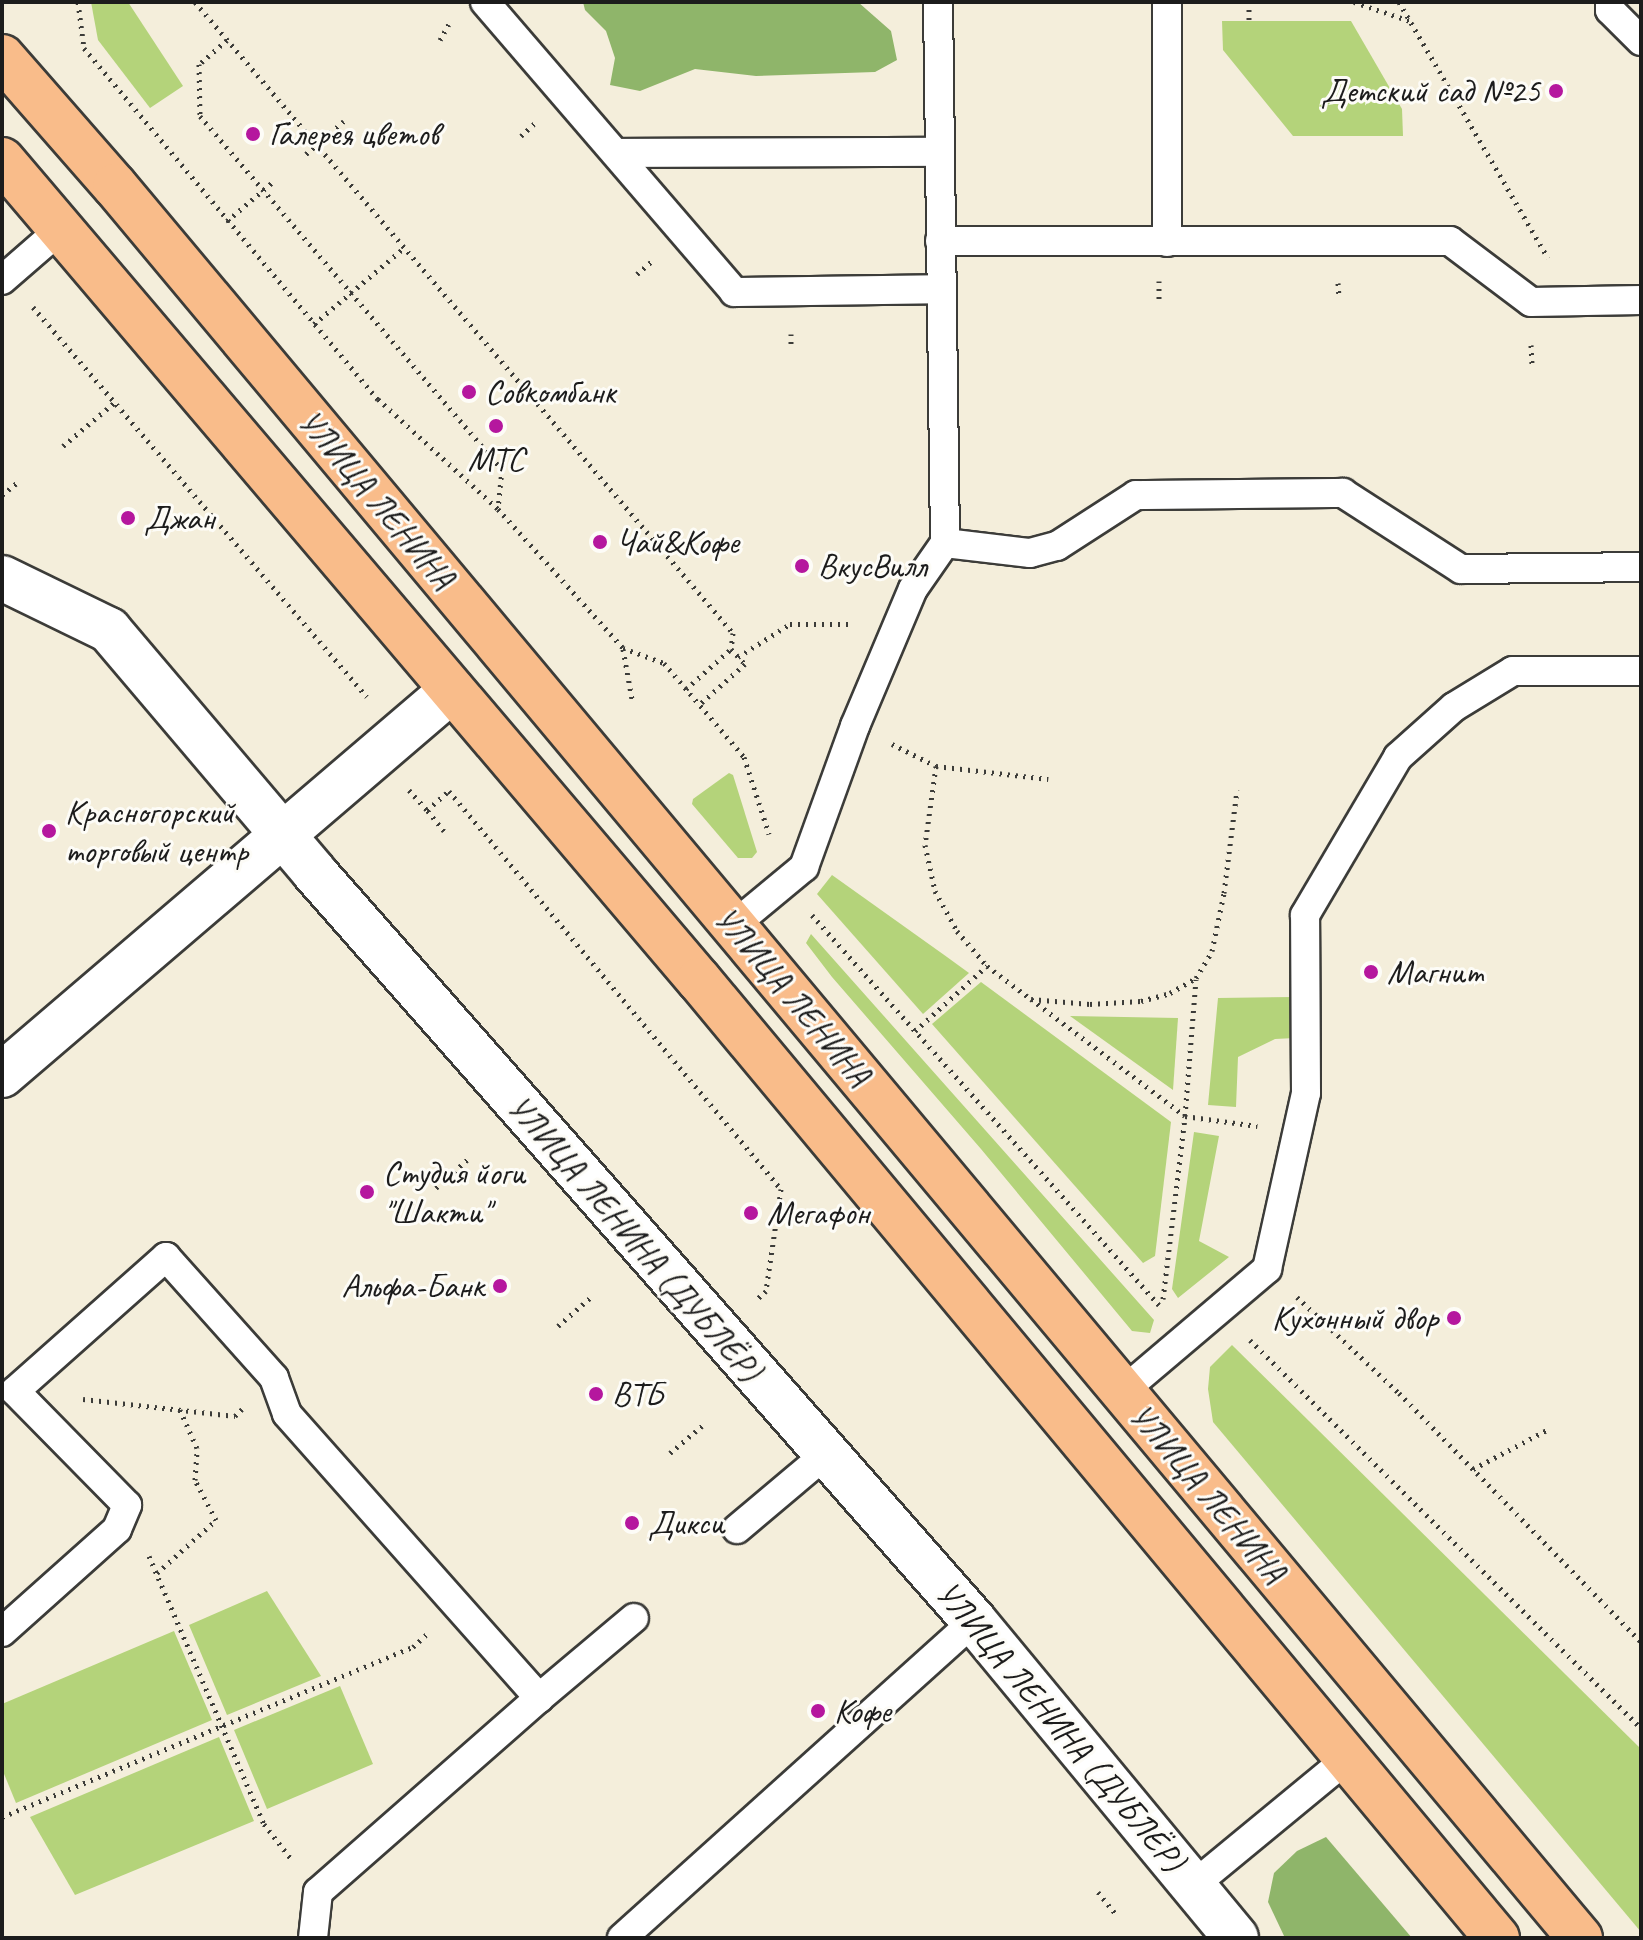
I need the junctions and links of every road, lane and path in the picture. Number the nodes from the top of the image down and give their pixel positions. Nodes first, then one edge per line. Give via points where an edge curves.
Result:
1 (78, 2) edge
2 (195, 2) edge
3 (485, 2) edge
4 (938, 2) edge
5 (1167, 2) edge
6 (1249, 2) edge
7 (1354, 2) edge
8 (1399, 2) edge
9 (1610, 2) edge
10 (1249, 21) dead end
11 (1410, 21) junction
12 (227, 40) junction
13 (1641, 41) edge
14 (2, 57) edge
15 (344, 121) dead end
16 (317, 144) junction
17 (939, 152) junction
18 (616, 153) junction
19 (306, 154) dead end
20 (2, 160) edge
21 (275, 180) dead end
22 (263, 190) junction
23 (226, 221) junction
24 (63, 227) junction
25 (940, 241) junction
26 (1167, 242) junction
27 (405, 247) junction
28 (4, 278) edge
29 (941, 289) junction
30 (351, 293) junction
31 (1641, 300) edge
32 (1572, 301) junction
33 (314, 324) junction
34 (115, 402) junction
35 (63, 446) dead end
36 (18, 482) dead end
37 (2, 495) edge
38 (498, 509) junction
39 (945, 543) junction
40 (1641, 567) edge
41 (2, 578) edge
42 (913, 589) junction
43 (623, 648) junction
44 (731, 649) junction
45 (738, 657) junction
46 (1641, 671) edge
47 (686, 689) junction
48 (452, 690) junction
49 (632, 699) dead end
50 (700, 704) junction
51 (855, 726) junction
52 (377, 751) junction
53 (936, 766) junction
54 (1048, 779) dead end
55 (1237, 790) dead end
56 (427, 810) junction
57 (444, 831) dead end
58 (280, 833) junction
59 (784, 883) junction
60 (734, 925) junction
61 (987, 966) junction
62 (1196, 978) junction
63 (1031, 999) junction
64 (915, 1031) dead end
65 (2, 1075) edge
66 (1185, 1116) junction
67 (1242, 1124) dead end
68 (468, 1159) dead end
69 (436, 1188) dead end
70 (1267, 1269) junction
71 (590, 1298) dead end
72 (1162, 1308) dead end
73 (558, 1326) dead end
74 (719, 1332) junction
75 (274, 1378) junction
76 (15, 1391) junction
77 (1123, 1391) junction
78 (180, 1410) junction
79 (702, 1426) dead end
80 (1547, 1430) dead end
81 (670, 1453) dead end
82 (825, 1455) junction
83 (1473, 1469) junction
84 (127, 1505) junction
85 (737, 1529) dead end
86 (157, 1573) junction
87 (457, 1605) junction
88 (634, 1618) dead end
89 (974, 1621) junction
90 (2, 1632) edge
91 (1641, 1642) edge
92 (539, 1698) junction
93 (222, 1726) junction
94 (1348, 1758) junction
95 (2, 1817) edge
96 (1195, 1884) junction
97 (318, 1892) junction
98 (1098, 1892) dead end
99 (1115, 1913) dead end
100 (313, 1938) edge
101 (622, 1938) edge
102 (1236, 1938) edge
103 (1497, 1938) edge
104 (1580, 1938) edge

1 - 23 path via 84,48
2 - 12 path
3 - 18 lane
4 - 17 lane
5 - 26 lane
6 - 10 path
7 - 11 path
8 - 11 path
9 - 13 lane via 1610,10
11 - 32 path
12 - 16 path
12 - 22 path via 199,64 200,116
14 - 60 main road, УЛИЦА ЛЕНИНА
15 - 16 path
16 - 19 path
16 - 27 path
17 - 18 lane
17 - 25 lane
18 - 29 lane via 734,292
20 - 24 main road, УЛИЦА ЛЕНИНА
21 - 22 path
22 - 23 path
22 - 30 path
23 - 33 path
24 - 28 lane
24 - 48 main road, УЛИЦА ЛЕНИНА
25 - 26 lane
25 - 29 lane
26 - 32 lane via 1450,241 1531,302
27 - 30 path
27 - 44 path via 733,633
28 - 34 path
29 - 39 lane
30 - 33 path
30 - 38 path via 502,469
31 - 32 lane
33 - 38 path via 378,399
34 - 35 path
34 - 52 path via 370,701
36 - 37 path
38 - 43 path
39 - 40 lane via 1030,553 1057,546 1136,495 1343,493 1461,569
39 - 42 lane
41 - 58 street, УЛИЦА ЛЕНИНА (ДУБЛЁР) via 109,630
42 - 45 path via 901,589 867,624 790,624
42 - 51 lane
43 - 47 path via 664,663
43 - 49 path
44 - 45 path
44 - 47 path
45 - 50 path via 745,664
46 - 70 lane via 1513,671 1454,707 1398,757 1305,915 1306,1093
47 - 50 path
48 - 52 street
48 - 94 main road, УЛИЦА ЛЕНИНА
50 - 59 path via 744,757
51 - 53 path
51 - 59 lane via 804,867
52 - 56 path
52 - 58 street
53 - 54 path
53 - 61 path via 925,845 935,891 957,931
55 - 62 path via 1212,951
56 - 57 path
56 - 74 path via 449,791 781,1189 766,1291
58 - 65 street
58 - 74 street, УЛИЦА ЛЕНИНА (ДУБЛЁР)
59 - 60 lane
60 - 77 main road, УЛИЦА ЛЕНИНА
61 - 63 path
61 - 64 path
62 - 63 path via 1141,1001
62 - 66 path
63 - 66 path
66 - 67 path
66 - 72 path
68 - 69 path
70 - 77 lane
70 - 83 path
71 - 73 path
74 - 82 street, УЛИЦА ЛЕНИНА (ДУБЛЁР)
75 - 76 lane via 166,1257
75 - 78 path via 235,1416
75 - 87 lane via 287,1414
76 - 78 path
76 - 84 lane
77 - 104 main road, УЛИЦА ЛЕНИНА
78 - 86 path via 197,1448 195,1480 216,1520
79 - 81 path
80 - 83 path
82 - 85 lane
82 - 89 street, УЛИЦА ЛЕНИНА (ДУБЛЁР)
83 - 91 path
84 - 86 path
84 - 90 lane via 117,1529
86 - 93 path
87 - 92 lane
87 - 93 path via 413,1647
88 - 92 lane
89 - 96 street, УЛИЦА ЛЕНИНА (ДУБЛЁР)
89 - 101 lane
92 - 97 lane
93 - 95 path
93 - 97 path via 264,1824
94 - 96 lane
94 - 103 main road, УЛИЦА ЛЕНИНА
96 - 102 street, УЛИЦА ЛЕНИНА (ДУБЛЁР)
97 - 100 lane
98 - 99 path

